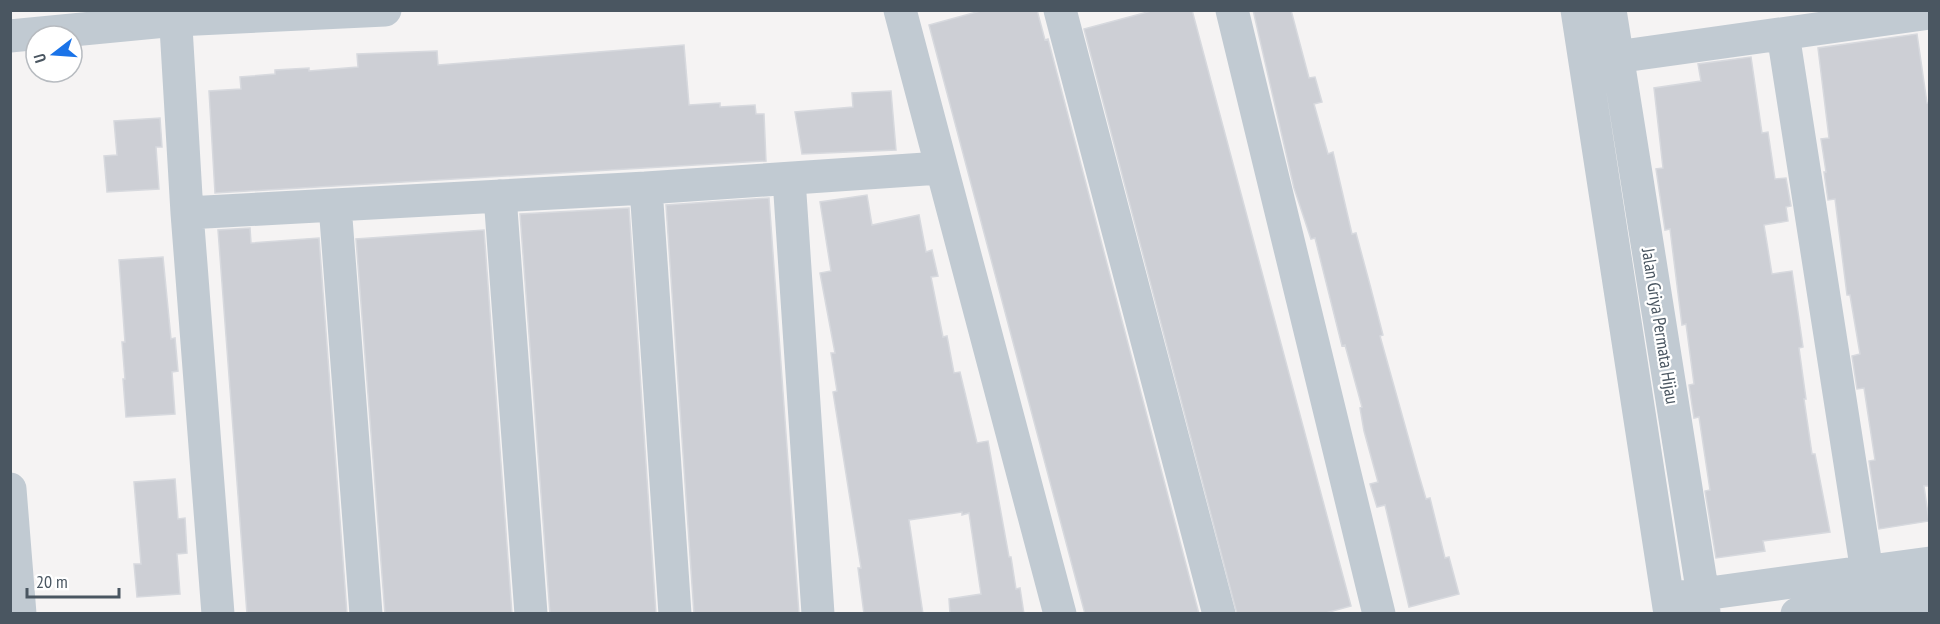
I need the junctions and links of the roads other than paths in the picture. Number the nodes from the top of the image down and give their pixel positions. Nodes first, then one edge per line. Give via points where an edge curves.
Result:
1 (385, 10) edge
2 (900, 10) edge
3 (1060, 10) edge
4 (1232, 10) edge
5 (1577, 10) edge
6 (1610, 10) edge
7 (1929, 14) edge
8 (176, 15) edge
9 (1783, 34) junction
10 (10, 36) edge
11 (1601, 61) junction
12 (940, 168) junction
13 (789, 179) junction
14 (646, 188) junction
15 (500, 196) junction
16 (335, 205) junction
17 (187, 213) junction
18 (10, 489) edge
19 (1929, 563) edge
20 (1867, 572) junction
21 (1929, 595) edge
22 (1704, 604) edge
23 (1669, 606) edge
24 (20, 614) edge
25 (218, 614) edge
26 (366, 614) edge
27 (531, 614) edge
28 (675, 614) edge
29 (818, 614) edge
30 (1060, 614) edge
31 (1219, 614) edge
32 (1379, 614) edge
33 (1797, 614) edge

1 - 8 street
2 - 12 street
3 - 31 street
4 - 32 street
5 - 11 street, Jalan Griya Permata Hijau
6 - 11 street, Jalan Griya Permata Hijau
7 - 9 street
8 - 10 street
8 - 17 street
9 - 11 street
9 - 20 street
11 - 22 street, Jalan Griya Permata Hijau
11 - 23 street, Jalan Griya Permata Hijau
12 - 13 street
12 - 30 street
13 - 14 street
13 - 29 street
14 - 15 street
14 - 28 street
15 - 16 street
15 - 27 street
16 - 17 street
16 - 26 street
17 - 25 street
18 - 24 street
19 - 20 street, Jalan Griya Permata Hijau
20 - 22 street, Jalan Griya Permata Hijau
21 - 33 street
22 - 23 street, Jalan Griya Permata Hijau

